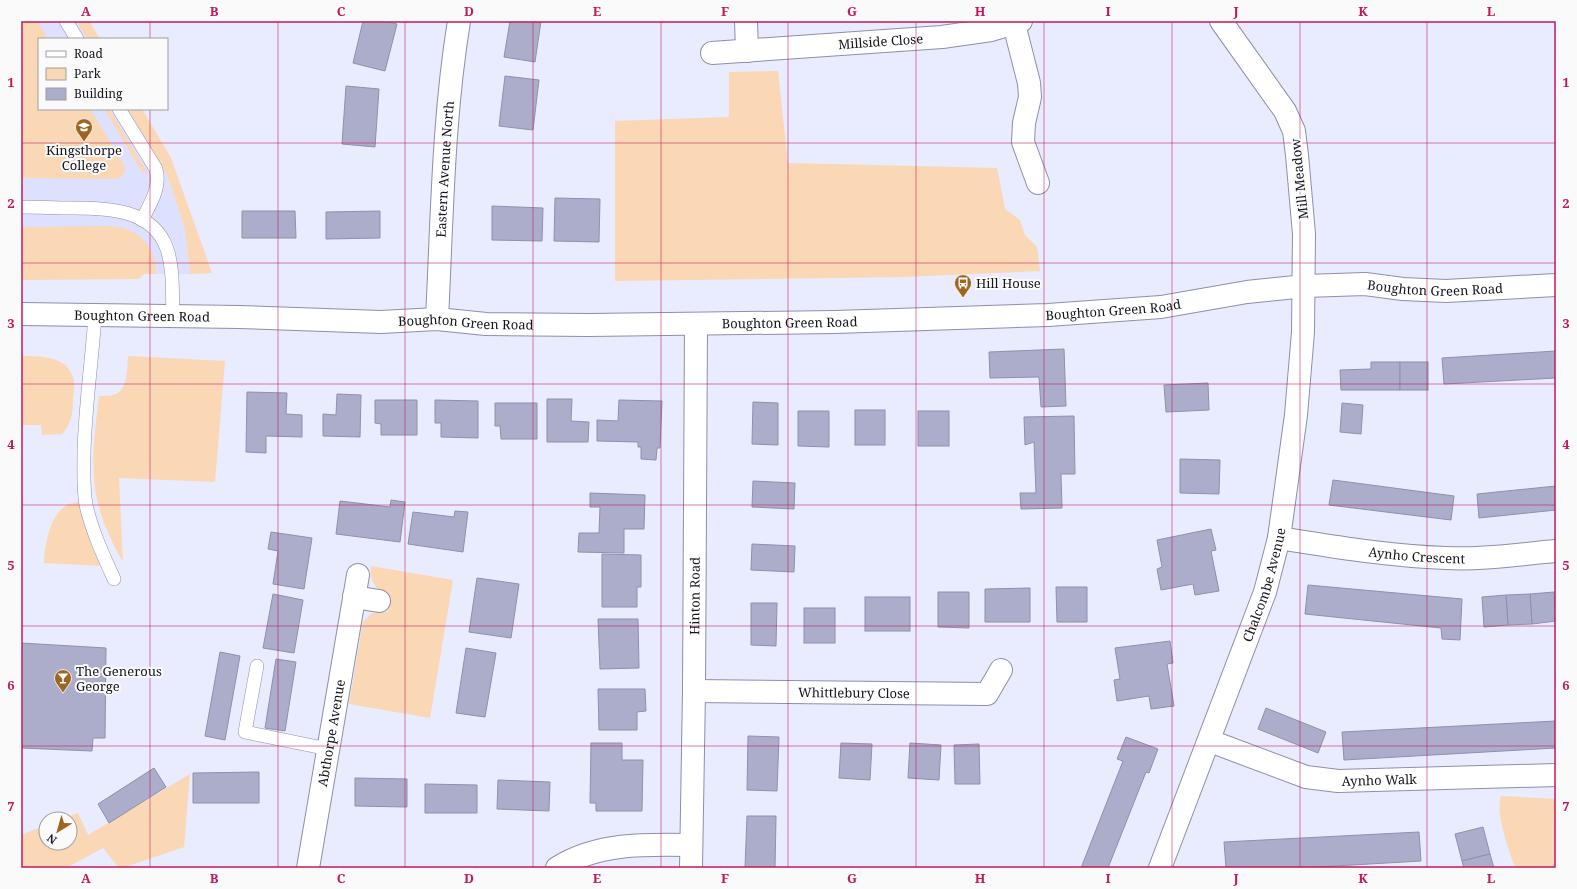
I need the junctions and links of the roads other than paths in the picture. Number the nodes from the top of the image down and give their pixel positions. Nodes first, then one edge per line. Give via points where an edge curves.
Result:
1 (66, 21) edge
2 (459, 21) edge
3 (746, 21) edge
4 (1221, 21) edge
5 (1018, 22) edge
6 (76, 38) edge
7 (746, 51) junction
8 (712, 53) dead end
9 (120, 110) edge
10 (1038, 183) dead end
11 (21, 207) edge
12 (142, 220) junction
13 (1556, 285) edge
14 (1305, 286) junction
15 (21, 314) edge
16 (94, 315) junction
17 (173, 316) junction
18 (437, 319) junction
19 (696, 325) junction
20 (1279, 538) junction
21 (1556, 551) edge
22 (358, 575) dead end
23 (114, 579) dead end
24 (354, 597) junction
25 (379, 601) dead end
26 (257, 666) dead end
27 (1001, 670) dead end
28 (694, 691) junction
29 (1210, 741) junction
30 (328, 749) junction
31 (1556, 775) edge
32 (690, 845) junction
33 (308, 868) edge
34 (557, 868) edge
35 (691, 868) edge
36 (1160, 868) edge

1 - 6 lane
2 - 18 street, Eastern Avenue North via 447,126
3 - 7 street
4 - 14 street, Mill Meadow via 1285,112 1294,131 1304,234
5 - 7 street, Millside Close via 991,30 942,37
5 - 10 street, Millside Close via 1030,97 1023,142
7 - 8 street, Millside Close
9 - 12 lane via 156,169 158,177 157,186
11 - 12 lane via 106,208 126,212
12 - 17 lane via 160,237 167,249 172,274
13 - 14 street, Boughton Green Road via 1446,291 1365,284
14 - 19 street, Boughton Green Road via 1247,292 1161,307 1048,315
14 - 20 street, Chalcombe Avenue via 1301,372
15 - 16 street, Boughton Green Road
16 - 17 street, Boughton Green Road
16 - 23 lane via 85,428 84,478 86,503 93,531
17 - 18 street, Boughton Green Road via 380,322
18 - 19 street, Boughton Green Road via 498,324
19 - 28 street, Hinton Road
20 - 21 street, Aynho Crescent via 1392,555 1448,558
20 - 29 street, Chalcombe Avenue via 1265,592
22 - 24 street, Abthorpe Avenue
24 - 25 street
24 - 30 street, Abthorpe Avenue
26 - 30 lane via 245,732
27 - 28 street, Whittlebury Close via 987,694
28 - 32 street, Hinton Road
29 - 31 street, Aynho Walk via 1306,777 1338,781
29 - 36 street, Chalcombe Avenue
30 - 33 street, Abthorpe Avenue
32 - 34 street via 650,844 605,849 573,859
32 - 35 street, Hinton Road

